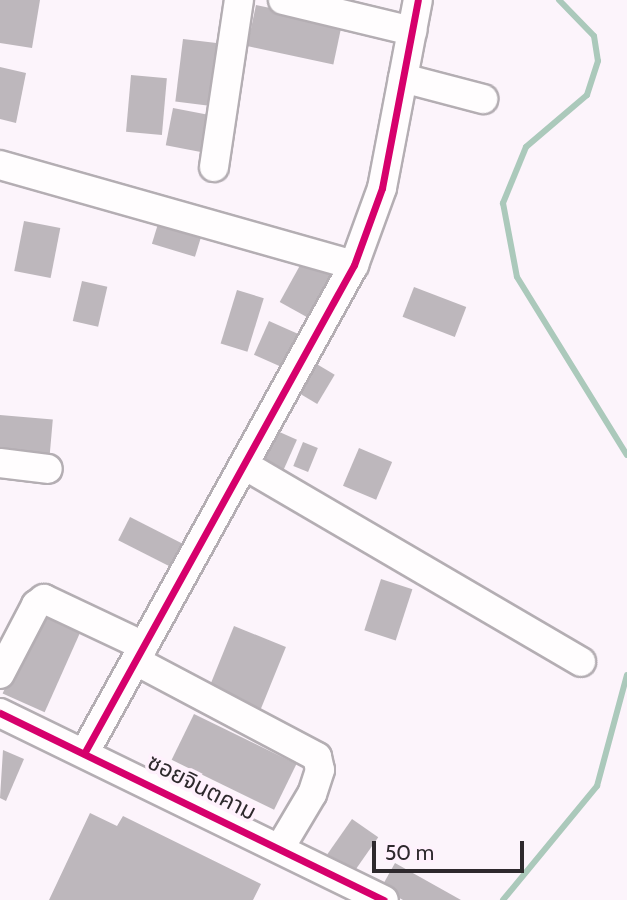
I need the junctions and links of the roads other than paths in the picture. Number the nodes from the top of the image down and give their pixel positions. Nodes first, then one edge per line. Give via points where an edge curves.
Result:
1 (239, 0) edge
2 (283, 0) edge
3 (418, 0) edge
4 (412, 31) junction
5 (403, 78) junction
6 (483, 99) dead end
7 (0, 165) edge
8 (214, 167) dead end
9 (354, 265) junction
10 (0, 463) edge
11 (246, 466) junction
12 (48, 469) dead end
13 (140, 654) junction
14 (581, 662) dead end
15 (0, 674) edge
16 (0, 713) edge
17 (86, 750) junction
18 (280, 848) junction
19 (384, 900) edge

1 - 8 street
2 - 4 street
3 - 4 street
4 - 5 street
5 - 6 street
5 - 9 street via 382,188
7 - 9 street
9 - 11 street
10 - 12 street
11 - 13 street
11 - 14 street
13 - 15 street via 44,599 36,605
13 - 17 street
13 - 18 street via 317,757 320,770 312,794
16 - 17 street, ซอยจินตคาม
17 - 18 street, ซอยจินตคาม
18 - 19 street, ซอยจินตคาม

